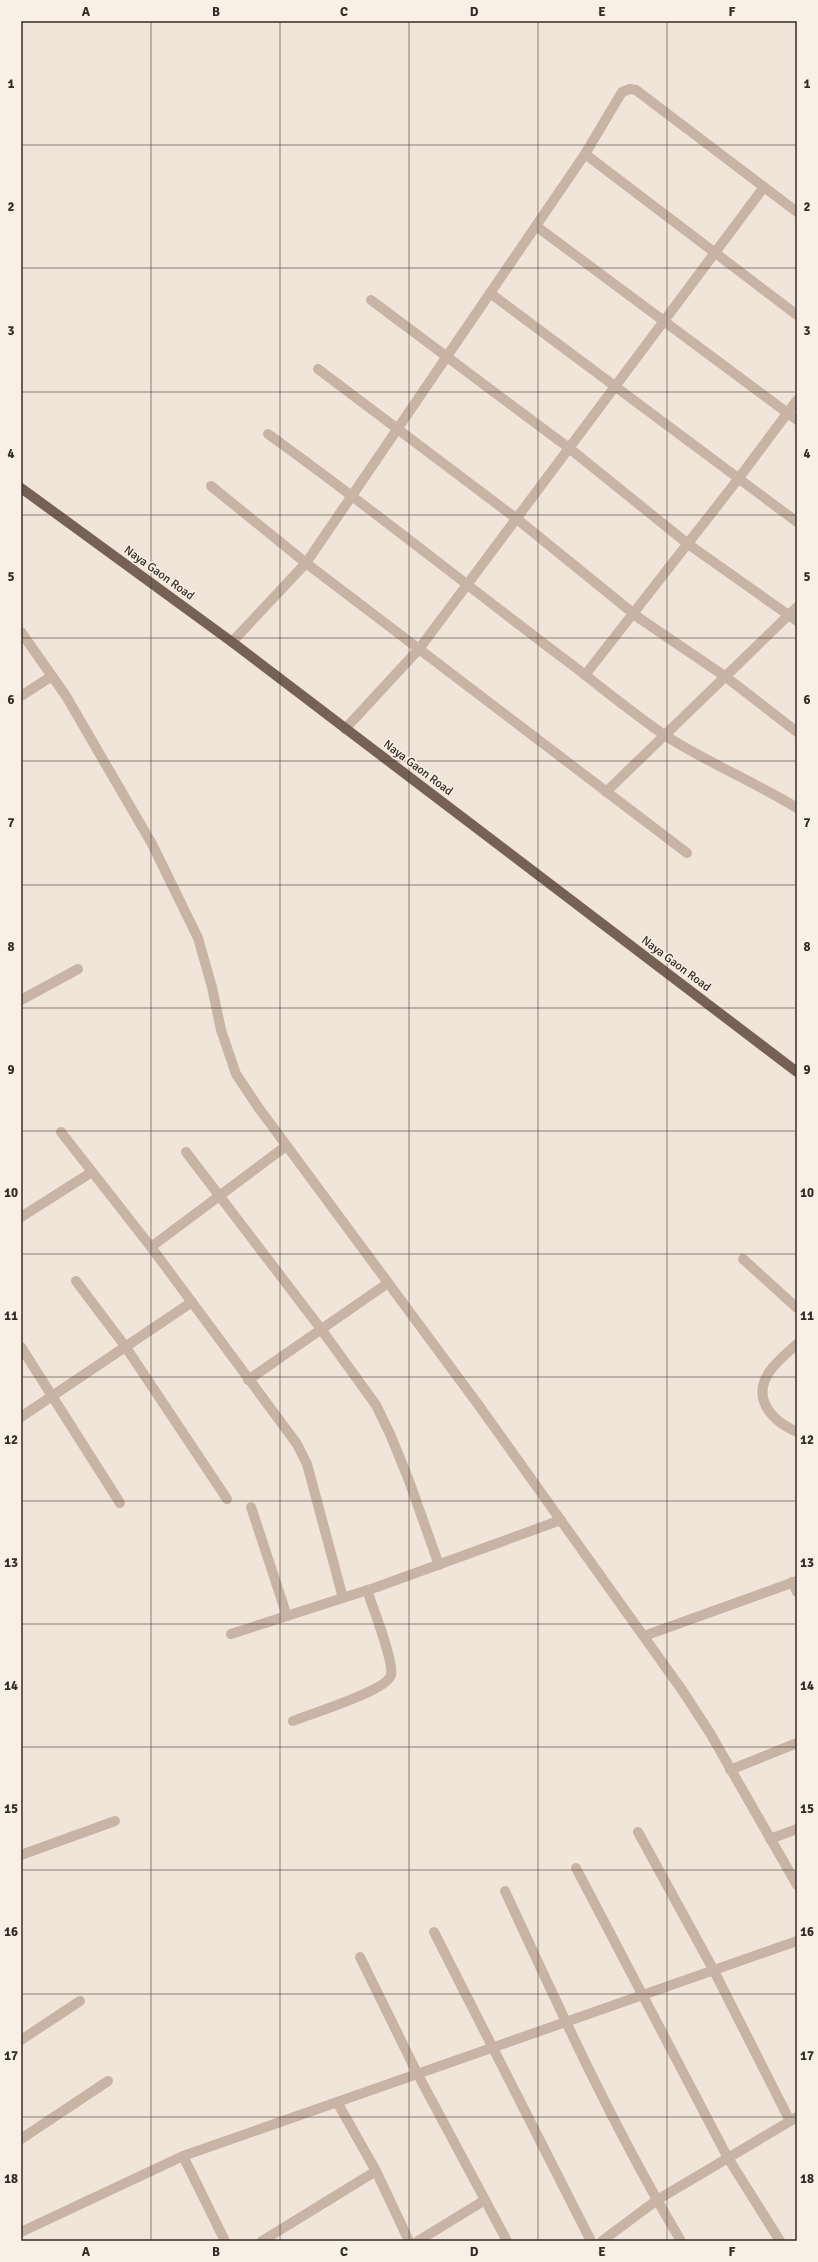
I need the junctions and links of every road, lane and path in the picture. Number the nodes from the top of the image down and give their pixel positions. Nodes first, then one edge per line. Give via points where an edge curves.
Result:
1 (585, 154) junction
2 (764, 188) junction
3 (797, 212) edge
4 (536, 226) junction
5 (715, 254) junction
6 (490, 293) junction
7 (371, 300) dead end
8 (797, 315) edge
9 (664, 322) junction
10 (446, 356) junction
11 (318, 369) dead end
12 (616, 386) junction
13 (797, 400) edge
14 (788, 413) junction
15 (797, 420) edge
16 (397, 428) junction
17 (268, 434) dead end
18 (569, 448) junction
19 (739, 478) junction
20 (211, 486) dead end
21 (21, 488) edge
22 (352, 494) junction
23 (518, 519) junction
24 (797, 522) edge
25 (688, 544) junction
26 (306, 563) junction
27 (467, 586) junction
28 (797, 607) edge
29 (633, 613) junction
30 (793, 618) edge
31 (21, 632) edge
32 (232, 642) junction
33 (419, 649) junction
34 (585, 675) junction
35 (52, 676) junction
36 (726, 677) junction
37 (21, 696) edge
38 (345, 729) junction
39 (797, 732) edge
40 (665, 735) junction
41 (606, 792) junction
42 (797, 808) edge
43 (687, 853) dead end
44 (78, 969) dead end
45 (21, 1000) edge
46 (797, 1072) edge
47 (61, 1132) dead end
48 (286, 1146) junction
49 (186, 1152) dead end
50 (92, 1172) junction
51 (219, 1196) junction
52 (21, 1217) edge
53 (150, 1247) junction
54 (743, 1259) dead end
55 (76, 1281) dead end
56 (388, 1283) junction
57 (192, 1302) junction
58 (797, 1308) edge
59 (321, 1329) junction
60 (797, 1344) edge
61 (21, 1346) edge
62 (125, 1346) junction
63 (248, 1380) junction
64 (53, 1395) junction
65 (21, 1417) edge
66 (797, 1432) edge
67 (227, 1499) dead end
68 (120, 1503) dead end
69 (251, 1507) dead end
70 (561, 1520) junction
71 (439, 1564) junction
72 (794, 1581) edge
73 (367, 1590) junction
74 (797, 1592) edge
75 (343, 1598) junction
76 (287, 1616) junction
77 (232, 1634) dead end
78 (644, 1636) junction
79 (293, 1720) dead end
80 (797, 1743) edge
81 (730, 1770) junction
82 (115, 1821) dead end
83 (797, 1829) edge
84 (638, 1832) dead end
85 (770, 1839) junction
86 (21, 1855) edge
87 (576, 1868) dead end
88 (797, 1885) edge
89 (505, 1891) dead end
90 (434, 1932) dead end
91 (797, 1941) edge
92 (360, 1956) dead end
93 (713, 1969) junction
94 (641, 1995) junction
95 (80, 2001) dead end
96 (565, 2022) junction
97 (21, 2040) edge
98 (492, 2047) junction
99 (417, 2074) junction
100 (108, 2081) dead end
101 (337, 2102) junction
102 (794, 2119) edge
103 (21, 2139) edge
104 (183, 2156) junction
105 (728, 2158) junction
106 (376, 2171) junction
107 (485, 2200) junction
108 (657, 2200) junction
109 (21, 2232) edge
110 (21, 2236) edge
111 (24, 2241) edge
112 (225, 2241) edge
113 (262, 2241) edge
114 (409, 2241) edge
115 (418, 2241) edge
116 (507, 2241) edge
117 (591, 2241) edge
118 (602, 2241) edge
119 (682, 2241) edge
120 (780, 2241) edge

1 - 2 street via 622,92 636,90
1 - 4 street
1 - 5 street
2 - 3 street
2 - 5 street
4 - 6 street
4 - 9 street
5 - 8 street
5 - 9 street
6 - 10 street
6 - 12 street
7 - 10 street
9 - 12 street
9 - 14 street
10 - 16 street
10 - 18 street
11 - 16 street
12 - 18 street
12 - 19 street
13 - 14 street
14 - 15 street
14 - 19 street
16 - 22 street
16 - 23 street
17 - 22 street
18 - 23 street
18 - 25 street
19 - 24 street
19 - 25 street
20 - 26 street
21 - 32 main road, Naya Gaon Road
22 - 26 street
22 - 27 street
23 - 27 street
23 - 29 street
25 - 29 street
25 - 30 street
26 - 32 street
26 - 33 street
27 - 33 street
27 - 34 street
28 - 30 street
29 - 34 street
29 - 36 street
30 - 36 street
31 - 35 street
32 - 38 main road, Naya Gaon Road
33 - 38 street
33 - 41 street
34 - 40 street
35 - 37 street
35 - 48 street via 152,844 198,938 221,1030 236,1074
36 - 39 street
36 - 40 street
38 - 46 main road, Naya Gaon Road
40 - 41 street
40 - 42 street via 727,772
41 - 43 street
44 - 45 street
47 - 50 street
48 - 51 street
48 - 56 street
49 - 51 street
50 - 52 street
50 - 53 street
51 - 53 street
51 - 59 street
53 - 57 street
54 - 58 street
55 - 62 street
56 - 59 street
56 - 70 street
57 - 62 street
57 - 63 street
59 - 63 street
59 - 71 street via 376,1405 388,1428
60 - 66 street via 772,1368 762,1389 768,1411 781,1424
61 - 64 street
62 - 64 street
62 - 67 street
63 - 75 street via 297,1444 307,1464
64 - 65 street
64 - 68 street
69 - 76 street
70 - 71 street
70 - 78 street
71 - 73 street
72 - 74 street
72 - 78 street
73 - 75 street
73 - 79 street via 388,1652 391,1676 384,1684 368,1692
75 - 76 street
76 - 77 street
78 - 81 street via 706,1727
80 - 81 street
81 - 85 street
82 - 86 street
83 - 85 street
84 - 93 street
85 - 88 street
87 - 94 street
89 - 96 street
90 - 98 street
91 - 93 street
92 - 99 street
93 - 94 street
93 - 102 street
94 - 96 street
94 - 105 street
95 - 97 street
96 - 98 street
96 - 108 street
98 - 99 street
98 - 117 street
99 - 101 street
99 - 107 street
100 - 103 street
101 - 104 street
101 - 106 street
102 - 105 street
104 - 109 street
104 - 112 street
105 - 108 street
105 - 120 street
106 - 113 street
106 - 114 street
107 - 115 street
107 - 116 street
108 - 118 street
108 - 119 street
110 - 111 street

